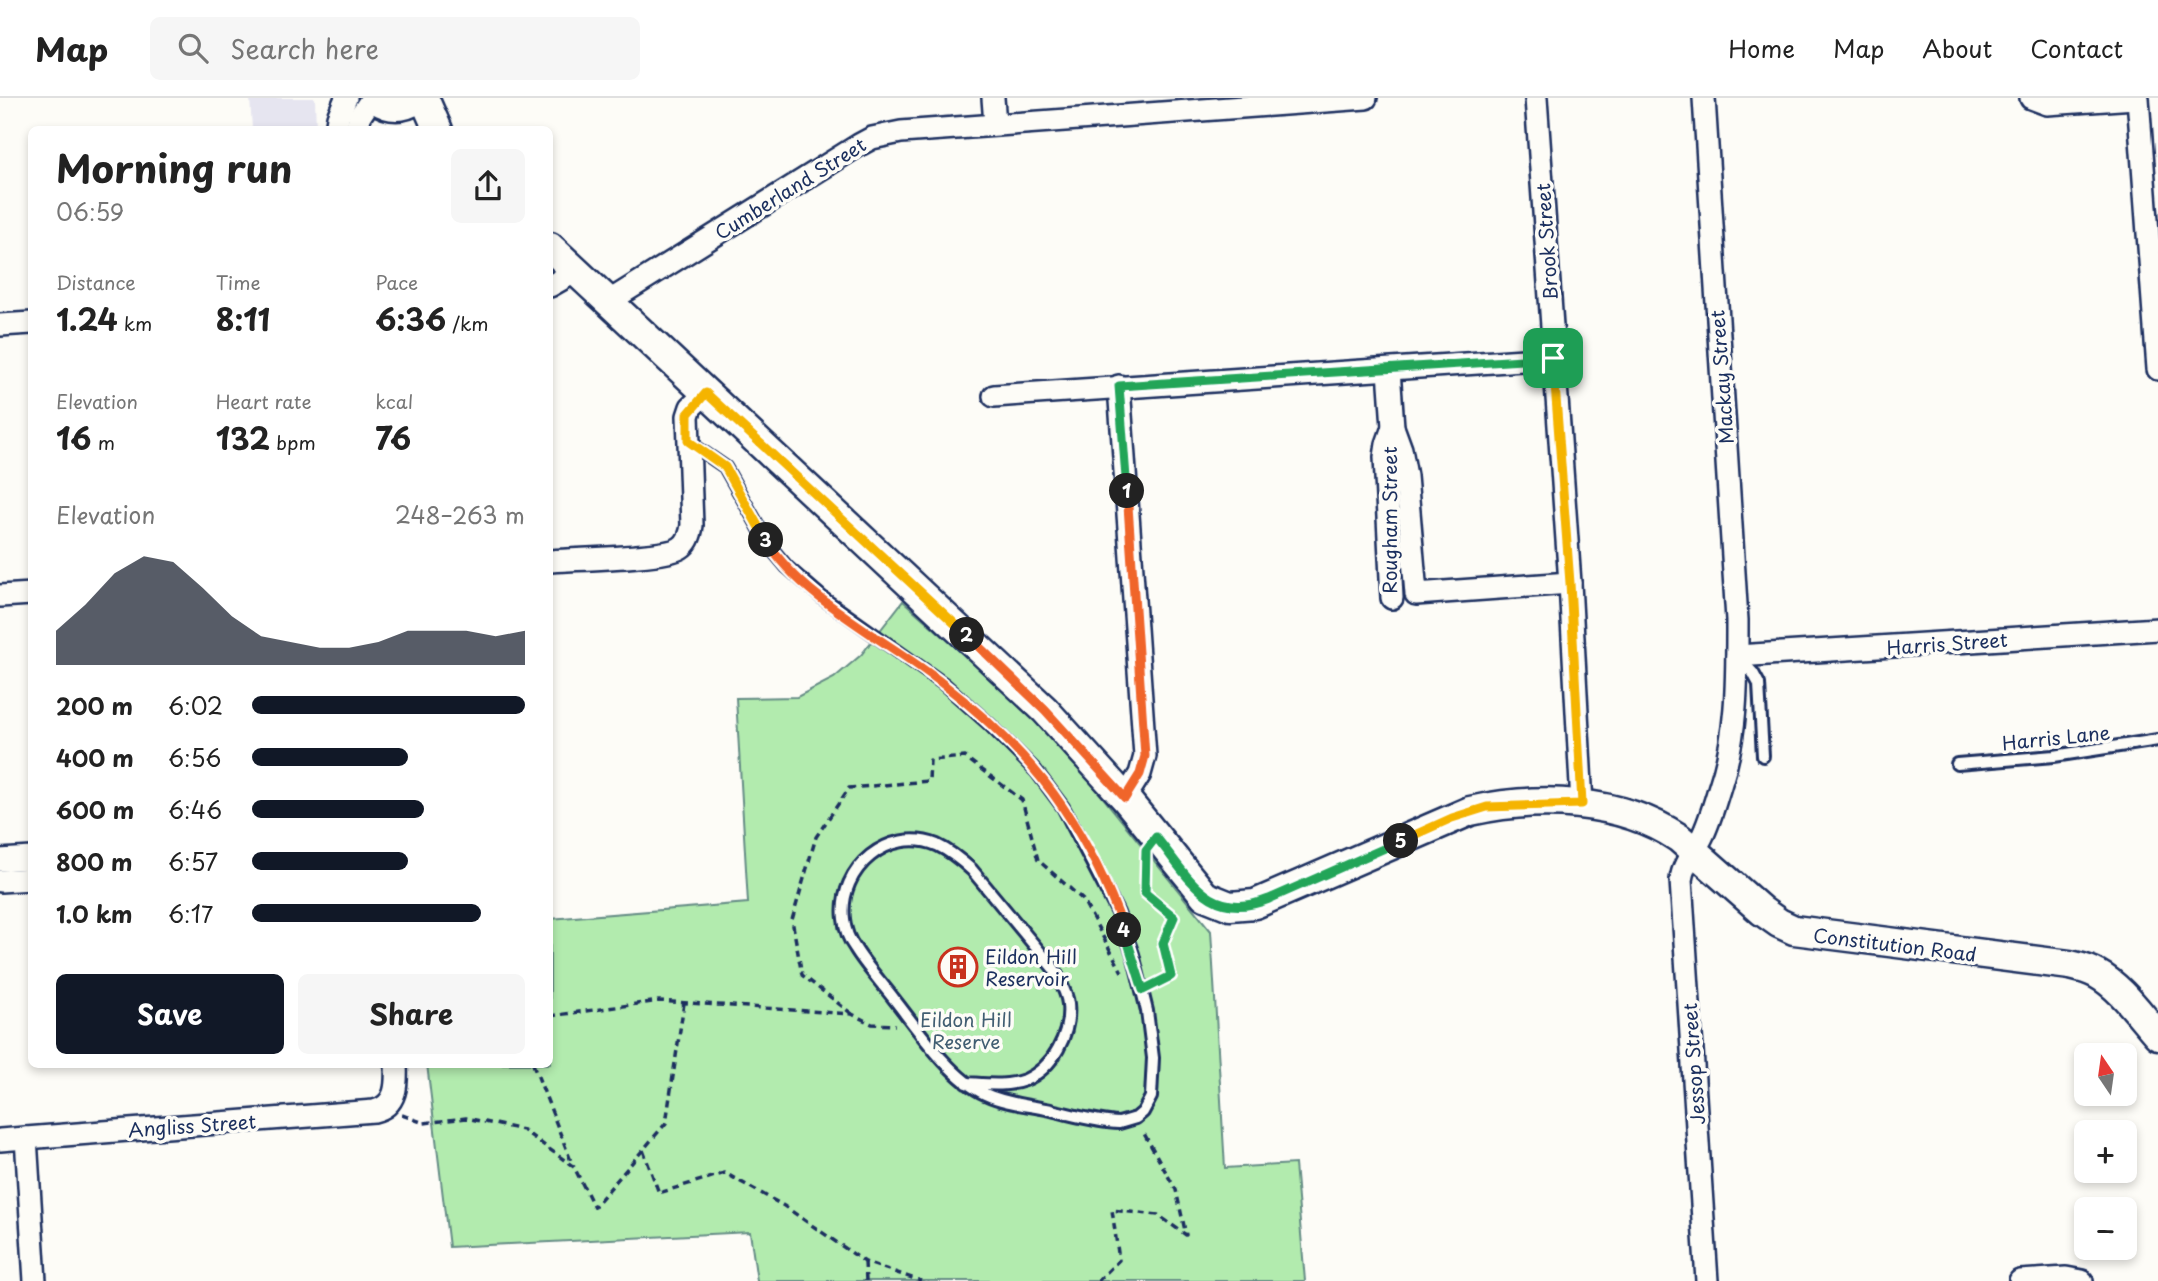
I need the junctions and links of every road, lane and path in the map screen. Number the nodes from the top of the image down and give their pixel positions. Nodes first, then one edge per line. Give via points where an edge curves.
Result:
1 (346, 98) edge
2 (372, 98) edge
3 (993, 98) edge
4 (1366, 98) edge
5 (1536, 98) edge
6 (1704, 98) edge
7 (2031, 98) edge
8 (2137, 98) edge
9 (1263, 102) edge
10 (408, 105) edge
11 (995, 124) junction
12 (337, 126) edge
13 (357, 126) edge
14 (433, 126) edge
15 (553, 250) edge
16 (573, 269) junction
17 (553, 284) edge
18 (608, 302) junction
19 (28, 323) edge
20 (0, 325) edge
21 (1553, 358) junction
22 (2158, 369) edge
23 (1389, 370) junction
24 (1119, 386) junction
25 (706, 393) junction
26 (993, 396) dead end
27 (688, 441) junction
28 (553, 561) edge
29 (1570, 583) junction
30 (28, 594) edge
31 (0, 596) edge
32 (2158, 629) edge
33 (1737, 656) junction
34 (2158, 740) edge
35 (1763, 756) dead end
36 (1957, 764) dead end
37 (1125, 798) junction
38 (1582, 804) junction
39 (1156, 837) junction
40 (1694, 851) junction
41 (28, 858) edge
42 (0, 860) edge
43 (28, 879) edge
44 (0, 881) edge
45 (1143, 990) junction
46 (684, 1003) junction
47 (852, 1014) junction
48 (553, 1016) edge
49 (915, 1025) junction
50 (2158, 1035) edge
51 (396, 1068) edge
52 (535, 1068) edge
53 (1025, 1080) junction
54 (966, 1083) junction
55 (1023, 1104) junction
56 (1136, 1118) junction
57 (424, 1123) dead end
58 (26, 1138) junction
59 (0, 1140) edge
60 (643, 1150) junction
61 (574, 1167) junction
62 (865, 1262) junction
63 (36, 1281) edge
64 (866, 1281) edge
65 (921, 1281) edge
66 (1098, 1281) edge
67 (1707, 1281) edge
68 (2020, 1281) edge
69 (2082, 1281) edge

1 - 12 street
2 - 13 street
3 - 11 street
4 - 9 street, Cumberland Street
5 - 21 street, Brook Street
6 - 33 street, Mackay Street
7 - 8 street via 2047,104
8 - 22 street
9 - 11 street, Cumberland Street
10 - 14 street
11 - 18 street, Cumberland Street via 872,138
15 - 16 street, Constitution Road
16 - 17 street
16 - 18 street, Constitution Road
18 - 25 street, Constitution Road
19 - 20 street
21 - 23 street
21 - 29 street, Brook Street
23 - 24 street
23 - 29 street, Rougham Street via 1393,428 1385,457 1401,602
24 - 26 street
24 - 37 street via 1145,756
25 - 27 street via 688,414
25 - 37 street, Constitution Road via 1045,710
27 - 28 street via 692,525 683,545 665,553
27 - 45 lane via 725,467 770,547 787,567 824,599 944,684 1036,771 1063,807 1118,914
29 - 38 street, Brook Street
30 - 31 street
32 - 33 street, Harris Street
33 - 35 lane via 1759,684
33 - 40 street, Mackay Street via 1729,756
34 - 36 lane, Harris Lane via 2054,756
37 - 39 street, Constitution Road
38 - 39 street, Constitution Road via 1470,811 1255,905 1238,907 1205,895
38 - 40 street, Constitution Road via 1653,823
39 - 45 path via 1146,850 1145,893 1174,917 1163,943 1171,976
40 - 50 street, Constitution Road via 1762,911 1794,930 2070,965 2099,975
40 - 67 street, Jessop Street via 1681,885
41 - 42 street
43 - 44 street
45 - 47 path via 1128,982 1083,900 1038,860 1022,800 965,757 930,760 929,781 849,788 816,837 792,920 802,975
45 - 56 lane via 1153,1083 1147,1106
46 - 47 path
46 - 48 path via 659,1001
46 - 60 path via 666,1123
47 - 49 path via 872,1024
49 - 53 lane via 854,947 844,919 847,885 856,868 879,849 919,841 936,845 972,870 1063,986 1068,1003 1059,1047
49 - 54 lane
51 - 58 street, Angliss Street via 395,1092 384,1108
52 - 61 path
53 - 54 lane via 997,1085
53 - 55 lane
54 - 55 lane via 985,1094
55 - 56 lane via 1119,1123
56 - 66 path via 1176,1191 1186,1235 1158,1215 1112,1210 1119,1259
57 - 61 path via 466,1118 523,1130
58 - 59 street, Angliss Street
58 - 63 street
60 - 61 path via 594,1207
60 - 62 path via 659,1193 725,1173 784,1206
62 - 64 path
62 - 65 path
68 - 69 street

